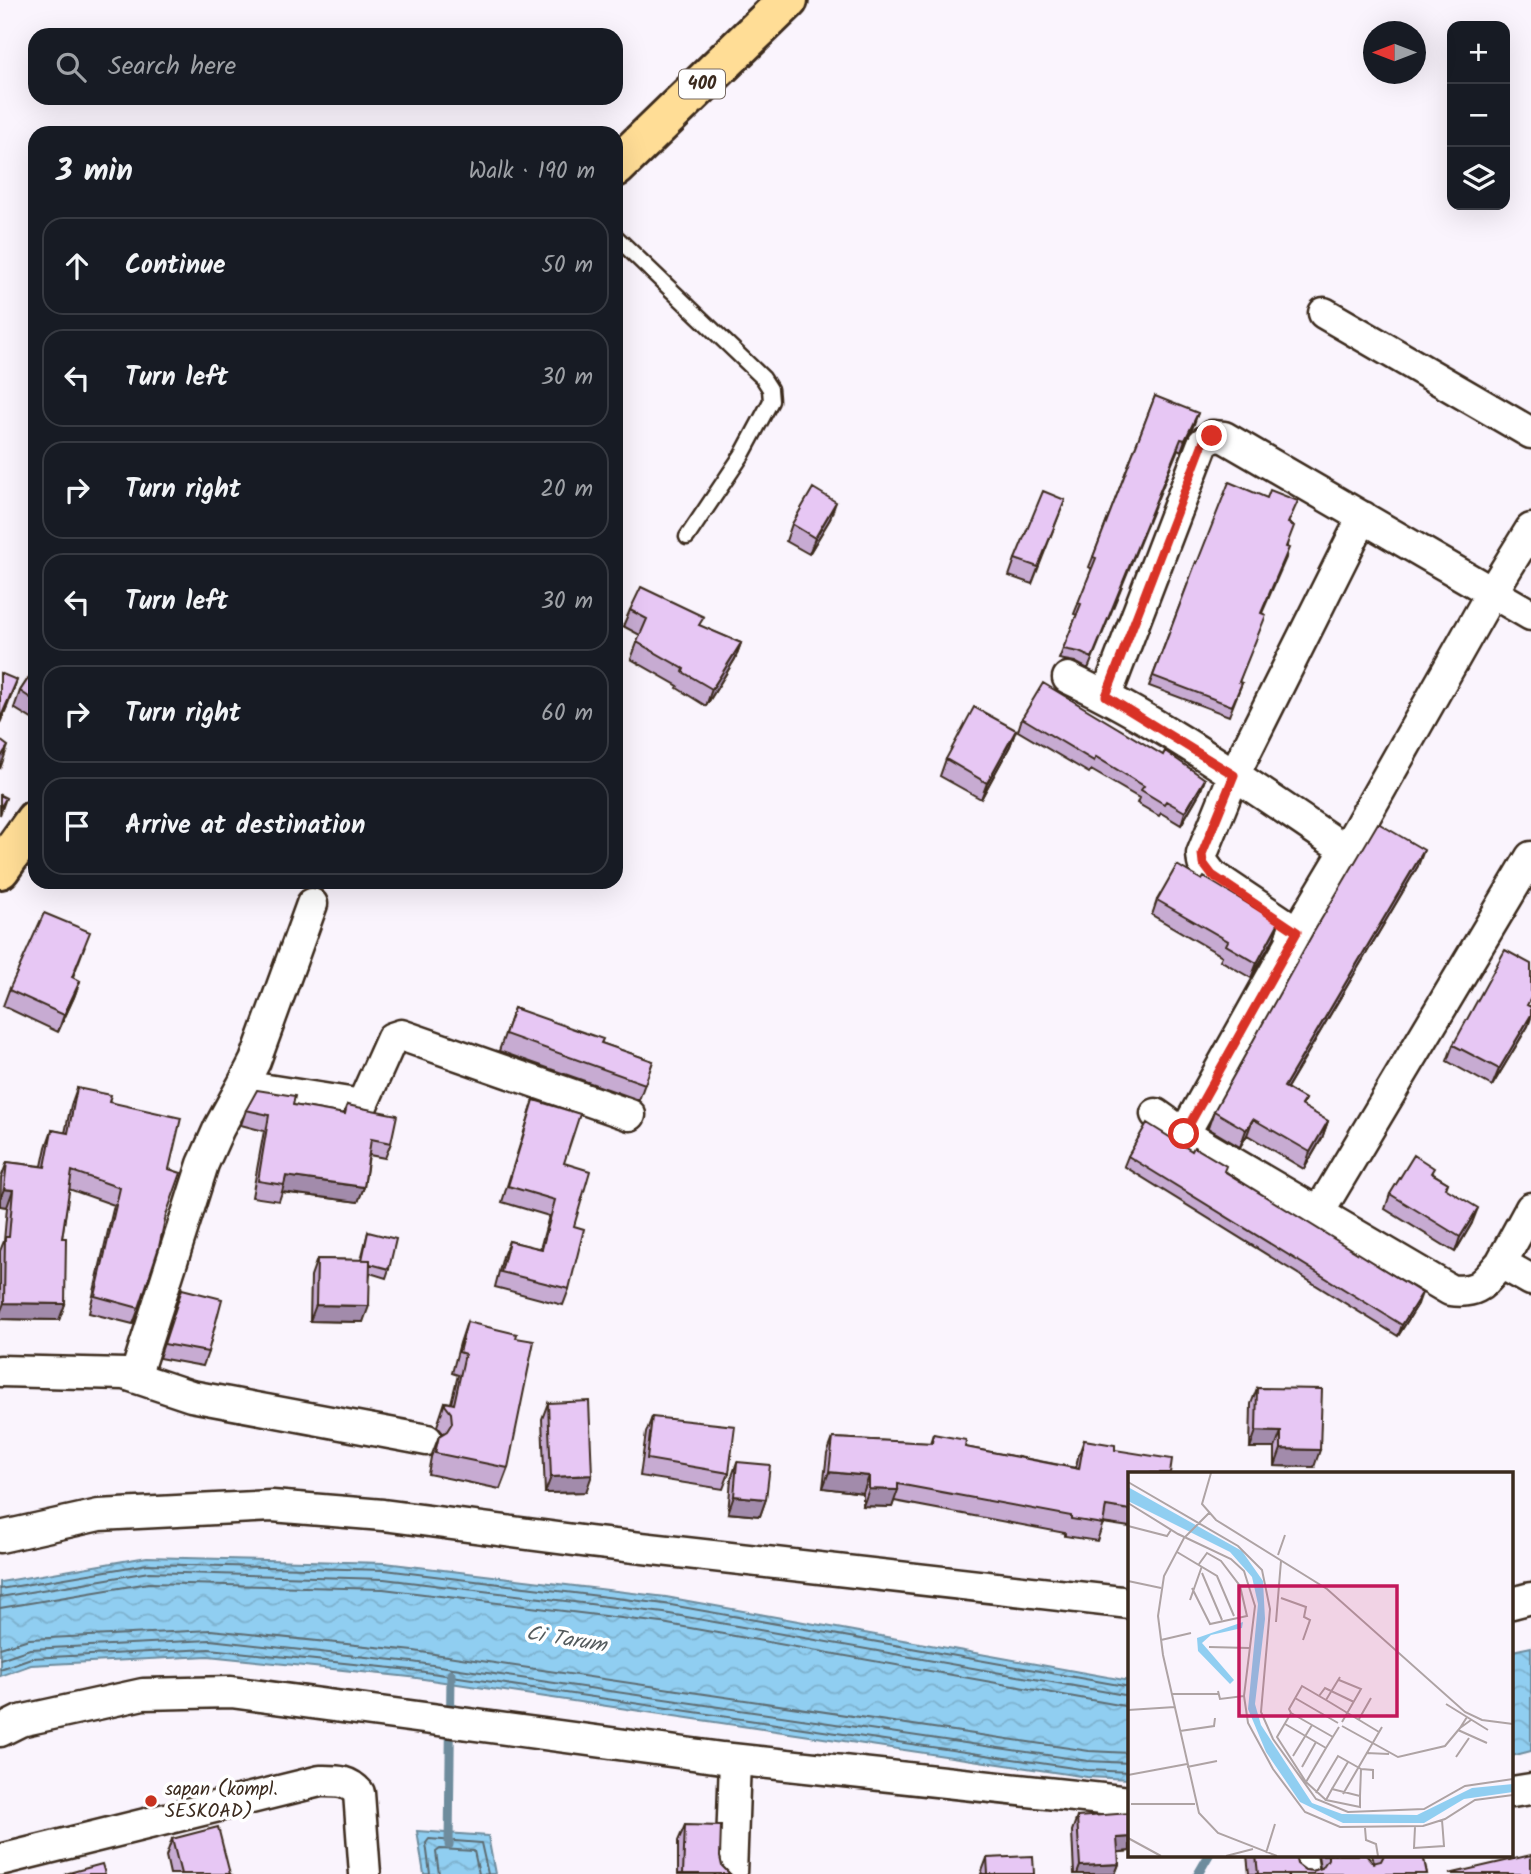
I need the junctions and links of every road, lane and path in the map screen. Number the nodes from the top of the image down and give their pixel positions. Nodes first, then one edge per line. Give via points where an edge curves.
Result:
1 (788, 0) edge
2 (623, 160) edge
3 (623, 244) edge
4 (1324, 313) dead end
5 (1531, 433) edge
6 (1363, 517) junction
7 (1531, 529) edge
8 (687, 537) dead end
9 (1492, 592) junction
10 (1531, 615) edge
11 (1068, 678) dead end
12 (1106, 696) junction
13 (1234, 775) junction
14 (28, 830) edge
15 (1346, 850) junction
16 (1531, 858) edge
17 (0, 869) edge
18 (312, 904) dead end
19 (1297, 932) junction
20 (242, 1086) junction
21 (1156, 1114) dead end
22 (630, 1115) dead end
23 (1184, 1134) junction
24 (1531, 1208) edge
25 (1318, 1213) junction
26 (1501, 1263) junction
27 (1531, 1280) edge
28 (0, 1371) edge
29 (135, 1377) junction
30 (427, 1440) dead end
31 (0, 1537) edge
32 (1531, 1598) edge
33 (1514, 1602) edge
34 (1128, 1603) edge
35 (0, 1731) edge
36 (735, 1760) junction
37 (1128, 1802) edge
38 (1301, 1856) edge
39 (0, 1860) edge
40 (365, 1874) edge
41 (731, 1874) edge
42 (1304, 1874) edge

1 - 2 main road, 400
3 - 8 lane via 770,389 771,401 741,455
4 - 5 street
6 - 9 street
6 - 12 street via 1224,437 1212,436 1203,443
6 - 13 street
7 - 9 street
9 - 10 street
9 - 15 street
11 - 12 street
12 - 13 street
13 - 15 street
13 - 19 street via 1202,854 1203,863 1212,875
14 - 17 main road
15 - 19 street
16 - 25 street
18 - 20 street
19 - 23 street
20 - 22 street via 362,1105 393,1038 401,1035
20 - 29 street via 203,1164
21 - 23 street
23 - 25 street
24 - 26 street
25 - 26 street via 1450,1290 1478,1289
26 - 27 street
28 - 29 street
29 - 30 street via 191,1396
31 - 34 street via 99,1515 272,1506 383,1515
32 - 33 street
35 - 36 street via 20,1721 143,1694 231,1692
36 - 37 street
36 - 41 street
38 - 42 street
39 - 40 street via 307,1784 341,1780 359,1793

